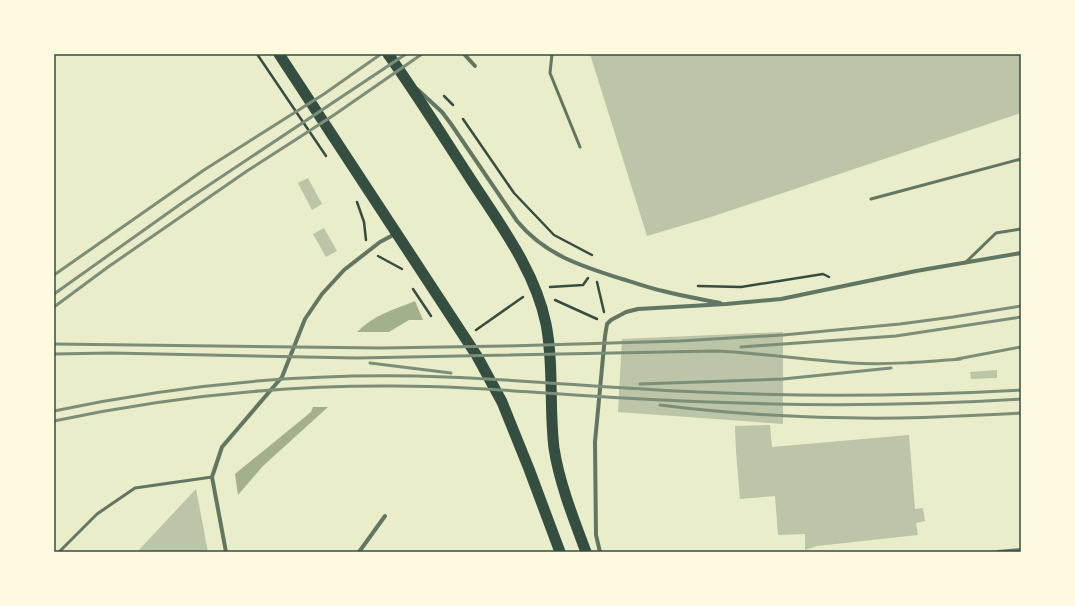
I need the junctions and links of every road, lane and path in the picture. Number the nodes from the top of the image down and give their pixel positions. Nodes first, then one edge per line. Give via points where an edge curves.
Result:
1 (257, 54) edge
2 (279, 54) edge
3 (388, 54) edge
4 (464, 54) edge
5 (552, 54) edge
6 (475, 66) dead end
7 (403, 75) junction
8 (439, 92) dead end
9 (455, 107) dead end
10 (459, 113) dead end
11 (580, 147) dead end
12 (326, 156) dead end
13 (1021, 159) edge
14 (871, 199) dead end
15 (357, 202) dead end
16 (1021, 229) edge
17 (396, 234) junction
18 (368, 251) junction
19 (1021, 253) edge
20 (964, 263) junction
21 (594, 270) junction
22 (692, 285) dead end
23 (846, 286) junction
24 (537, 291) junction
25 (726, 304) junction
26 (607, 324) junction
27 (212, 477) junction
28 (386, 516) dead end
29 (1021, 550) edge
30 (59, 552) edge
31 (226, 552) edge
32 (359, 552) edge
33 (560, 552) edge
34 (586, 552) edge
35 (600, 552) edge
36 (998, 552) edge

1 - 12 path
2 - 17 highway
3 - 7 highway
4 - 6 street
5 - 11 lane via 550,73
7 - 21 street via 442,112 528,234 546,248
7 - 24 highway via 516,249
8 - 9 path
10 - 21 path via 514,193 554,235 597,258
13 - 14 lane
15 - 18 path via 364,222
16 - 20 lane via 996,233
17 - 18 street
17 - 33 highway via 472,350 502,402
18 - 27 street via 344,270 322,294 305,319 282,377 222,447
19 - 20 street
20 - 23 street
21 - 24 path via 583,285 550,287
21 - 25 street via 663,291
21 - 26 path
22 - 23 path via 741,287 823,274
23 - 25 street via 781,299
24 - 26 path
24 - 34 highway via 549,345 556,460
25 - 26 street via 638,309 617,316
26 - 35 street via 595,442 596,535
27 - 30 lane via 135,488 97,514
27 - 31 street
28 - 32 street
29 - 36 street

